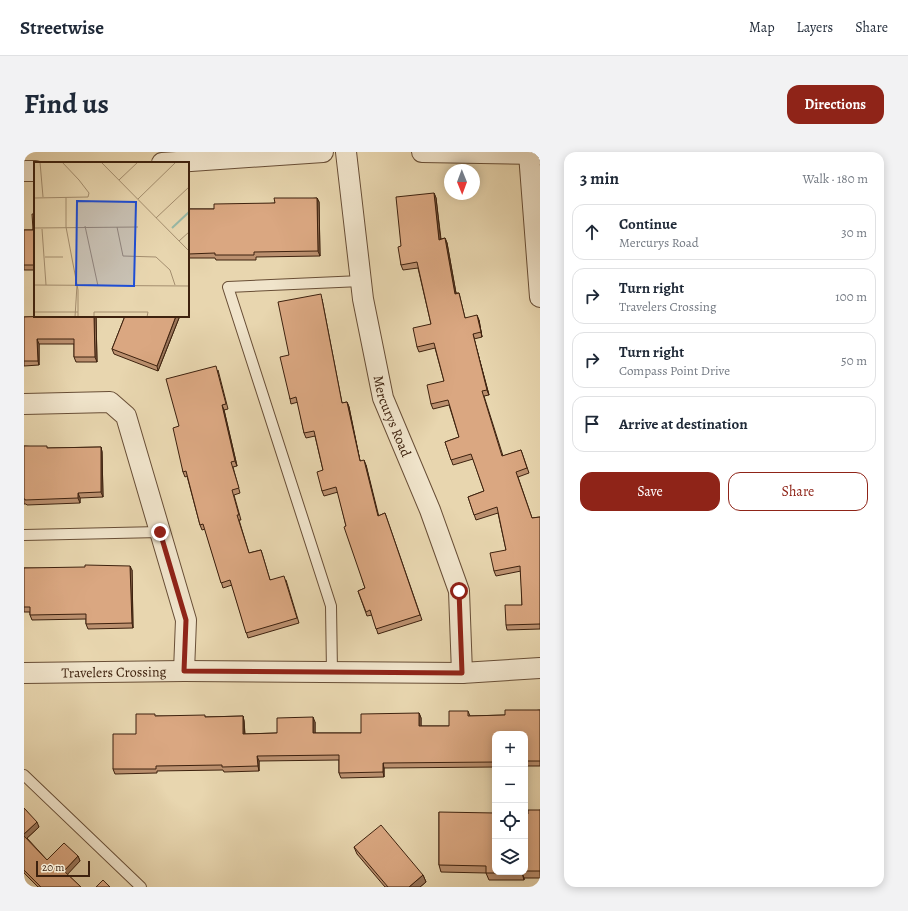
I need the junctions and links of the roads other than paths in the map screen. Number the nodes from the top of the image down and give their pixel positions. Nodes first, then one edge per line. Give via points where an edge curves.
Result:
1 (323, 152) edge
2 (346, 152) edge
3 (422, 152) edge
4 (532, 153) edge
5 (177, 162) edge
6 (360, 280) junction
7 (540, 298) edge
8 (24, 404) edge
9 (160, 532) junction
10 (24, 535) edge
11 (540, 668) edge
12 (184, 671) junction
13 (332, 672) junction
14 (24, 673) edge
15 (462, 673) junction
16 (24, 775) edge
17 (141, 887) edge

1 - 5 street
2 - 6 street, Mercurys Road
3 - 4 street
4 - 7 street
6 - 13 lane via 228,287 331,606
6 - 15 street, Mercurys Road via 383,398 430,510 459,591
8 - 9 street via 110,402 126,416
9 - 10 lane
9 - 12 street via 186,620
11 - 15 street, Travelers Crossing
12 - 13 street, Travelers Crossing
12 - 14 street, Travelers Crossing
13 - 15 street, Travelers Crossing
16 - 17 lane

